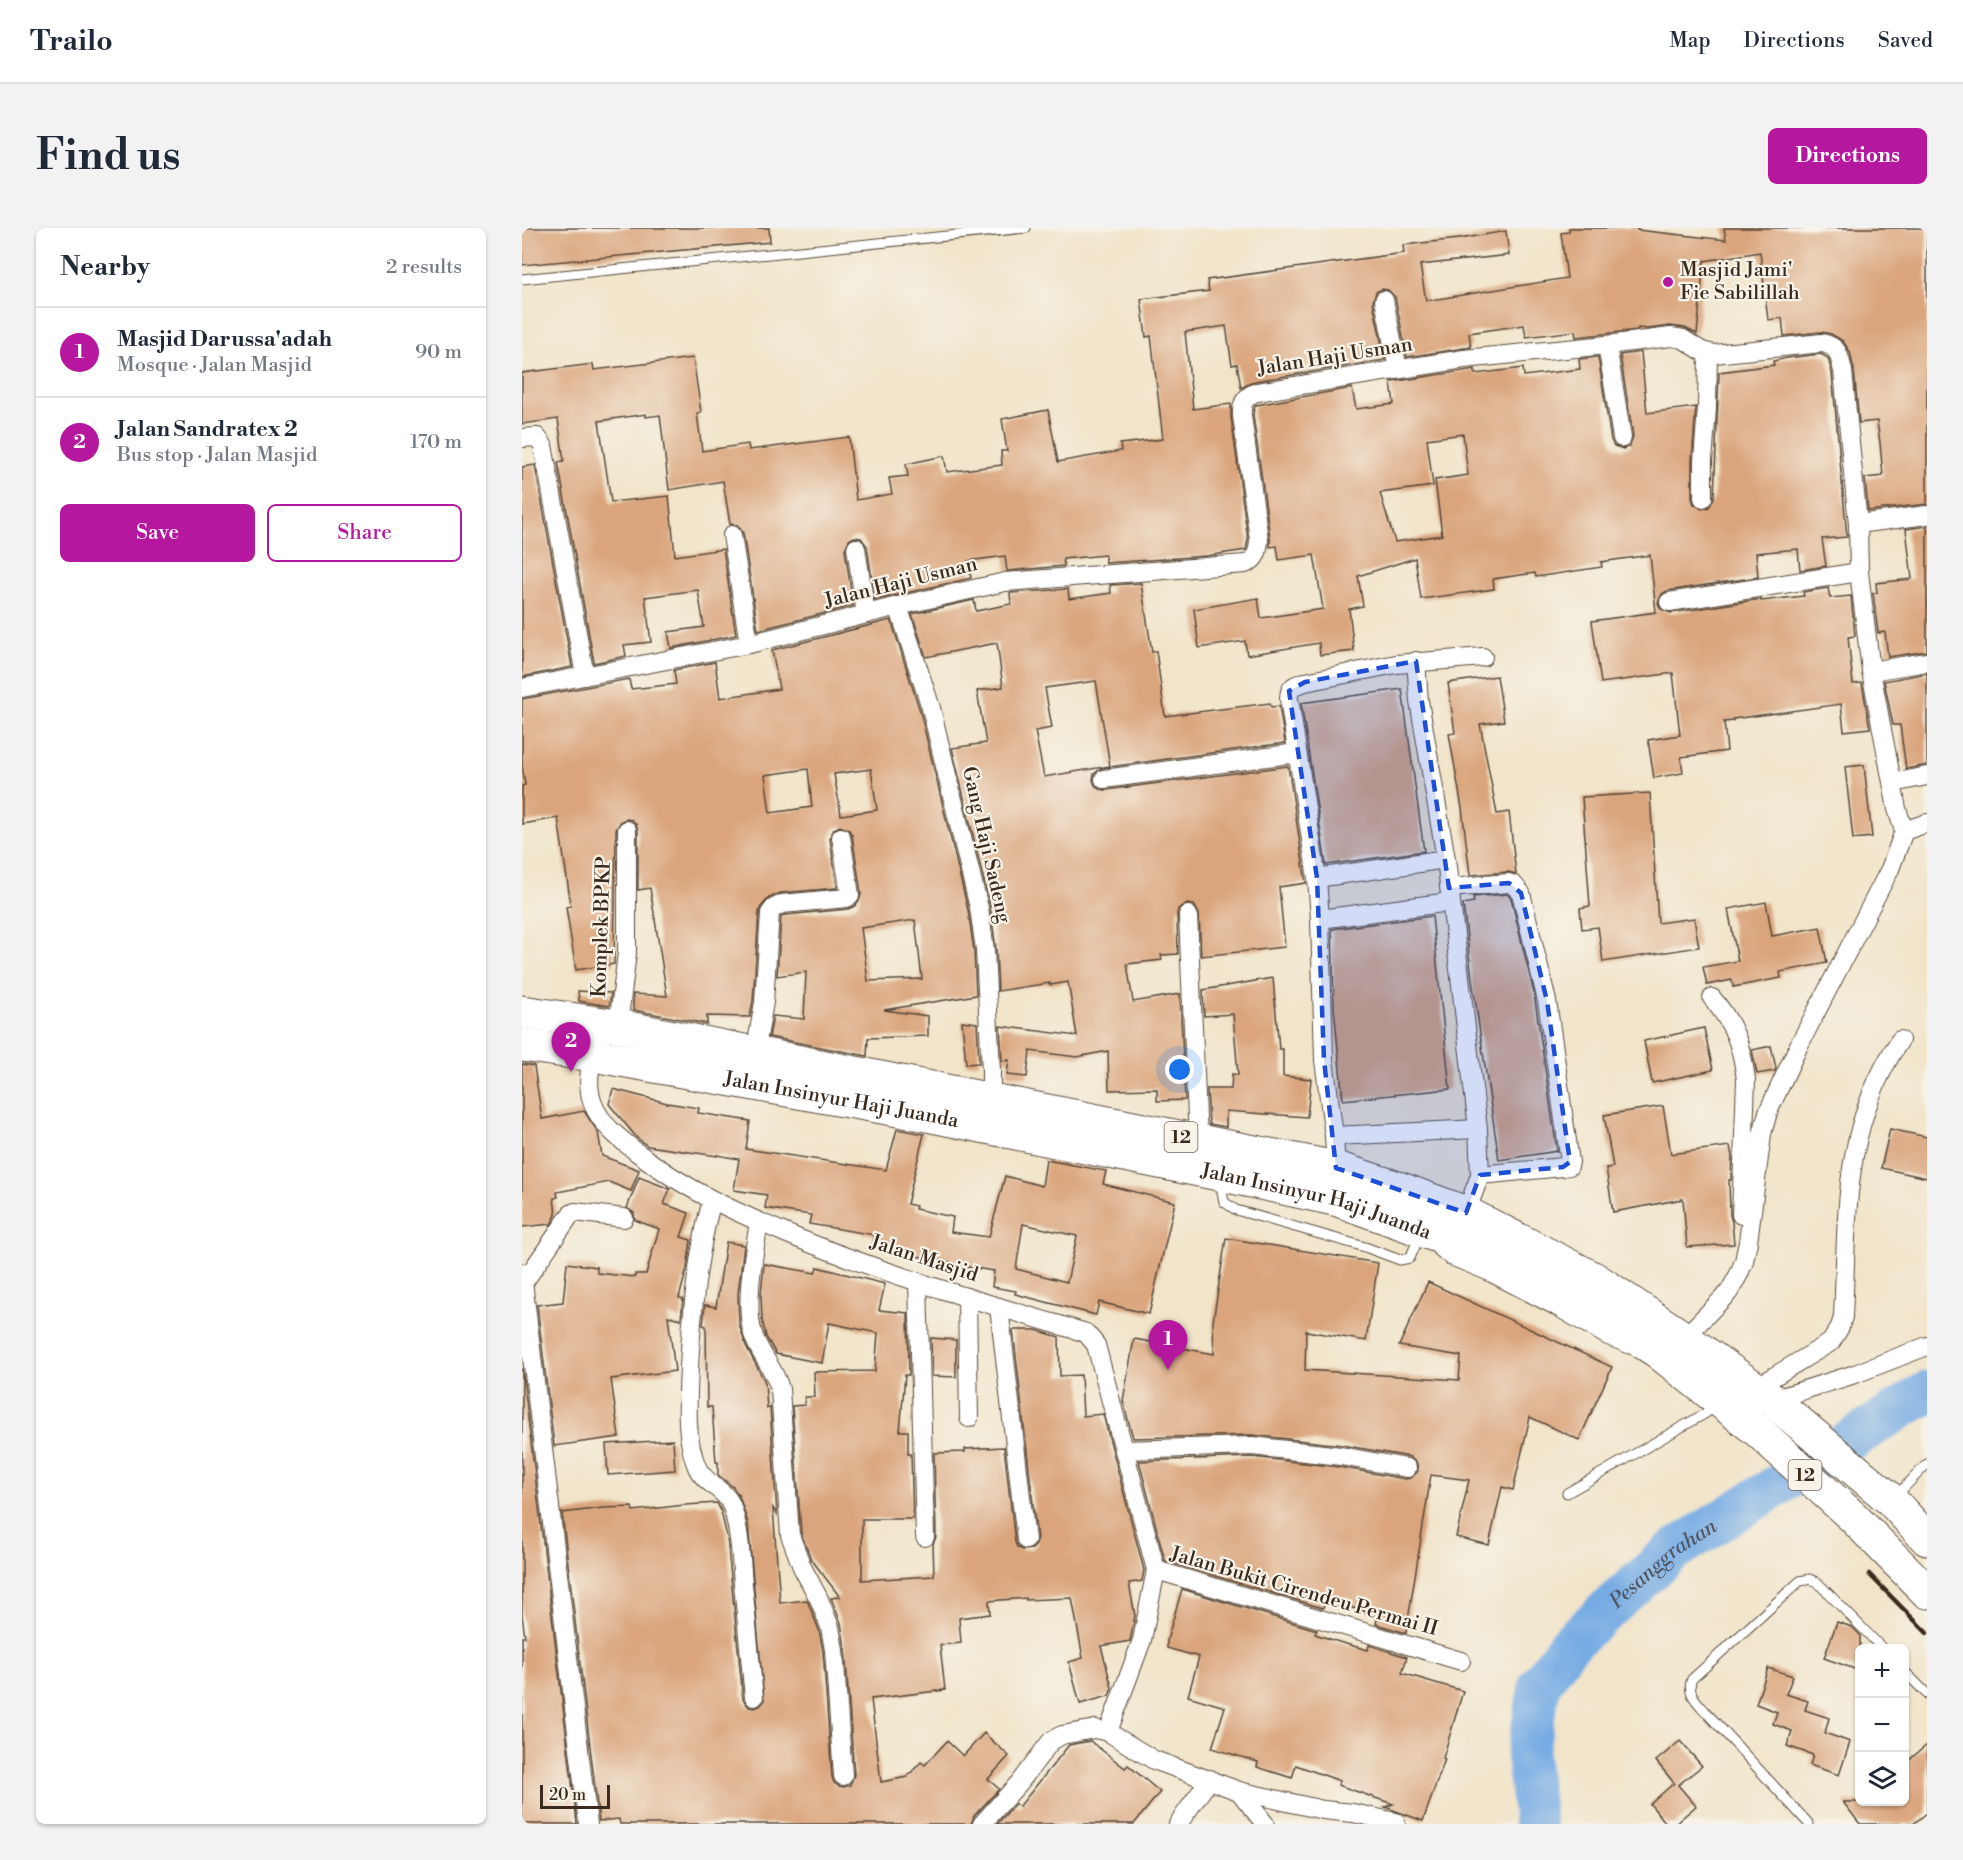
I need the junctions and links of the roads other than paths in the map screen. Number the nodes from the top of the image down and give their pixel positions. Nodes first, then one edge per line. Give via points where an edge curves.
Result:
1 (1026, 228) edge
2 (522, 279) edge
3 (1384, 300) dead end
4 (1608, 345) junction
5 (1708, 353) junction
6 (1398, 369) junction
7 (522, 438) edge
8 (1622, 438) dead end
9 (1703, 498) dead end
10 (1927, 515) edge
11 (1858, 525) junction
12 (732, 535) dead end
13 (856, 548) dead end
14 (1859, 572) junction
15 (1669, 602) dead end
16 (898, 606) junction
17 (866, 614) junction
18 (749, 644) junction
19 (1483, 657) dead end
20 (1416, 661) junction
21 (1927, 662) edge
22 (1871, 671) junction
23 (585, 676) junction
24 (522, 688) edge
25 (1297, 753) junction
26 (1927, 776) edge
27 (1104, 779) dead end
28 (1893, 783) junction
29 (1927, 823) edge
30 (627, 830) dead end
31 (1904, 831) junction
32 (841, 837) dead end
33 (1446, 859) junction
34 (1317, 878) junction
35 (1450, 895) junction
36 (1188, 915) dead end
37 (1320, 919) junction
38 (1712, 998) dead end
39 (522, 1012) edge
40 (618, 1026) junction
41 (1900, 1040) dead end
42 (522, 1045) edge
43 (755, 1054) junction
44 (593, 1055) junction
45 (991, 1100) junction
46 (1478, 1129) junction
47 (1335, 1136) junction
48 (1198, 1140) junction
49 (1336, 1168) junction
50 (1480, 1175) junction
51 (712, 1200) junction
52 (1466, 1213) junction
53 (624, 1218) dead end
54 (759, 1222) junction
55 (1739, 1274) junction
56 (523, 1277) edge
57 (918, 1282) junction
58 (967, 1297) junction
59 (999, 1307) junction
60 (1671, 1345) junction
61 (1927, 1346) edge
62 (1770, 1400) junction
63 (1721, 1401) junction
64 (969, 1418) dead end
65 (1124, 1450) junction
66 (1927, 1464) edge
67 (1407, 1468) dead end
68 (1567, 1493) dead end
69 (1886, 1496) junction
70 (925, 1537) dead end
71 (1927, 1539) edge
72 (1026, 1540) dead end
73 (1156, 1570) junction
74 (1927, 1592) edge
75 (1878, 1644) edge
76 (1461, 1661) dead end
77 (1909, 1675) edge
78 (1927, 1694) edge
79 (754, 1697) dead end
80 (1108, 1732) junction
81 (843, 1776) dead end
82 (1210, 1779) junction
83 (1239, 1791) junction
84 (1396, 1822) dead end
85 (588, 1824) edge
86 (982, 1824) edge
87 (1178, 1824) edge
88 (1265, 1824) edge
89 (1809, 1824) edge

1 - 2 lane
3 - 6 street
4 - 5 street, Jalan Haji Usman via 1676,337
4 - 6 street, Jalan Haji Usman via 1464,358
4 - 8 street
5 - 9 street
5 - 11 street via 1822,343 1838,351
6 - 16 street, Jalan Haji Usman via 1257,392 1244,400 1241,408 1259,540 1256,556 1250,562 1005,582
7 - 23 street via 537,437 543,446
10 - 11 street
11 - 14 street
12 - 18 street
13 - 17 street
14 - 15 street
14 - 22 street
16 - 17 street, Jalan Haji Usman
16 - 45 street, Gang Haji Sadeng via 931,708 979,908 985,950
17 - 18 street, Jalan Haji Usman
18 - 23 street, Jalan Haji Usman
19 - 20 street
20 - 25 street via 1293,686 1288,699
20 - 33 street via 1419,701
21 - 22 street
22 - 28 street
23 - 24 street, Jalan Haji Usman
25 - 27 street
25 - 34 street
26 - 28 street
28 - 31 street
29 - 31 street
30 - 40 street, Komplek BPKP via 627,953
31 - 55 street via 1890,869 1768,1112 1748,1242
32 - 43 street via 850,895 782,904 771,913 764,1002
33 - 34 street
33 - 35 street
34 - 37 street
35 - 37 street
35 - 46 street
35 - 50 street via 1509,883 1521,893 1546,1001 1570,1162 1563,1167
36 - 48 street
37 - 47 street via 1324,1060
38 - 55 street via 1733,1028 1746,1080
39 - 40 highway, Jalan Insinyur Haji Juanda / 12
40 - 43 highway, Jalan Insinyur Haji Juanda / 12
41 - 62 street via 1873,1087 1855,1144 1840,1327 1831,1342
42 - 44 highway, Jalan Insinyur Haji Juanda / 12
43 - 45 highway, Jalan Insinyur Haji Juanda / 12
44 - 51 street, Jalan Masjid via 590,1094 609,1129 664,1173
44 - 60 highway, Jalan Insinyur Haji Juanda / 12 via 933,1116 1338,1200 1517,1270
45 - 48 highway, Jalan Insinyur Haji Juanda / 12
46 - 47 street
46 - 50 street
47 - 49 street
48 - 49 highway, Jalan Insinyur Haji Juanda / 12
49 - 52 highway, Jalan Insinyur Haji Juanda / 12
50 - 52 street
51 - 54 street, Jalan Masjid
51 - 79 street via 695,1288 688,1430 697,1467 733,1508
52 - 60 highway, Jalan Insinyur Haji Juanda / 12 via 1595,1279
53 - 56 street via 571,1214
54 - 57 street, Jalan Masjid
54 - 81 street via 751,1275 750,1323 780,1389 790,1535 830,1627
55 - 60 street via 1730,1292
56 - 85 street
57 - 58 street, Jalan Masjid
57 - 70 street
58 - 59 street, Jalan Masjid
58 - 64 street
59 - 65 street, Jalan Masjid via 1091,1337
59 - 72 street
60 - 62 highway, Jalan Insinyur Haji Juanda / 12
60 - 63 highway, Jalan Insinyur Haji Juanda / 12
61 - 62 street via 1855,1374
62 - 69 highway, Jalan Insinyur Haji Juanda / 12
63 - 68 lane
63 - 74 highway, Jalan Insinyur Haji Juanda / 12 via 1853,1517
65 - 67 street via 1252,1446
65 - 73 street, Jalan Masjid
66 - 69 lane
69 - 71 highway, Jalan Insinyur Haji Juanda / 12
73 - 76 street, Jalan Bukit Cirendeu Permai II
73 - 80 street, Jalan Bukit Cirendeu Permai II via 1142,1640
75 - 89 lane via 1817,1582 1806,1579 1689,1683 1691,1693 1705,1712
77 - 78 lane
80 - 82 street via 1154,1760
80 - 86 street via 1084,1730 1051,1741
82 - 83 street
82 - 87 street
83 - 84 street
83 - 88 street

